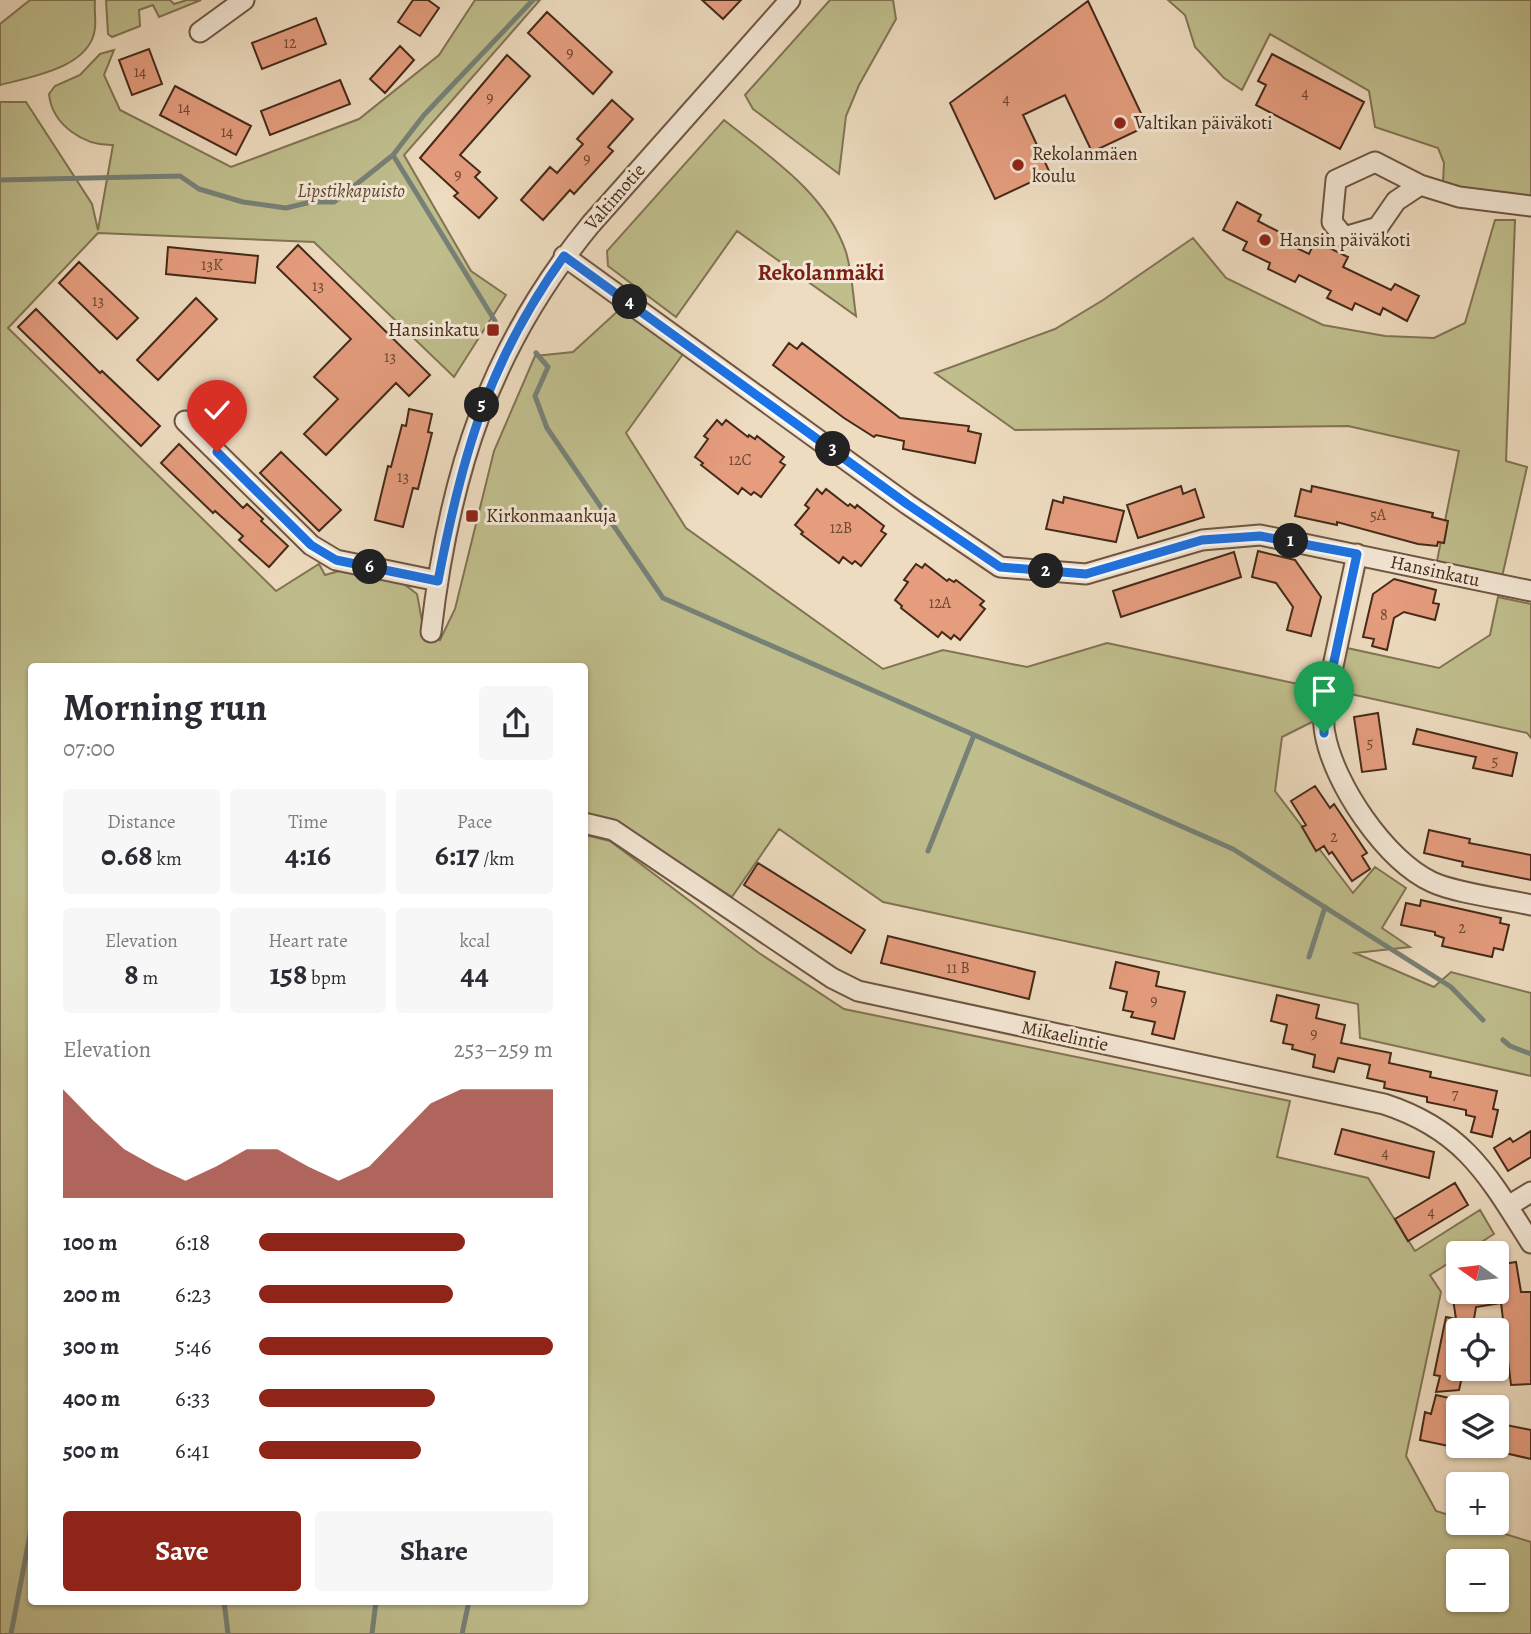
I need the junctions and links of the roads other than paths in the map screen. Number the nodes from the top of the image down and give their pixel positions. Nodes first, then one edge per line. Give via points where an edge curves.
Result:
1 (244, 0) edge
2 (790, 0) edge
3 (200, 32) dead end
4 (1420, 185) junction
5 (1531, 206) edge
6 (564, 256) junction
7 (185, 421) dead end
8 (1357, 554) junction
9 (438, 581) junction
10 (1531, 591) edge
11 (431, 632) dead end
12 (588, 824) edge
13 (1531, 905) edge
14 (1531, 1192) edge
15 (1508, 1206) junction
16 (1531, 1243) edge

1 - 3 street
2 - 6 street, Valtimotie
4 - 4 street via 1375,162 1336,180 1332,222 1344,237 1378,227 1396,201
4 - 5 street via 1459,197
6 - 8 street, Hansinkatu via 1000,567 1086,574 1202,540 1260,536
6 - 9 street, Valtimotie via 515,333 480,411 458,483
7 - 9 street via 311,545 336,560
8 - 10 street, Hansinkatu
8 - 13 street via 1324,708 1324,733 1336,769 1384,844 1409,868 1434,883
9 - 11 street, Valtimotie
12 - 15 street, Mikaelintie via 613,830 858,991 1384,1104 1414,1114 1458,1143
14 - 15 street
15 - 16 street, Mikaelintie

